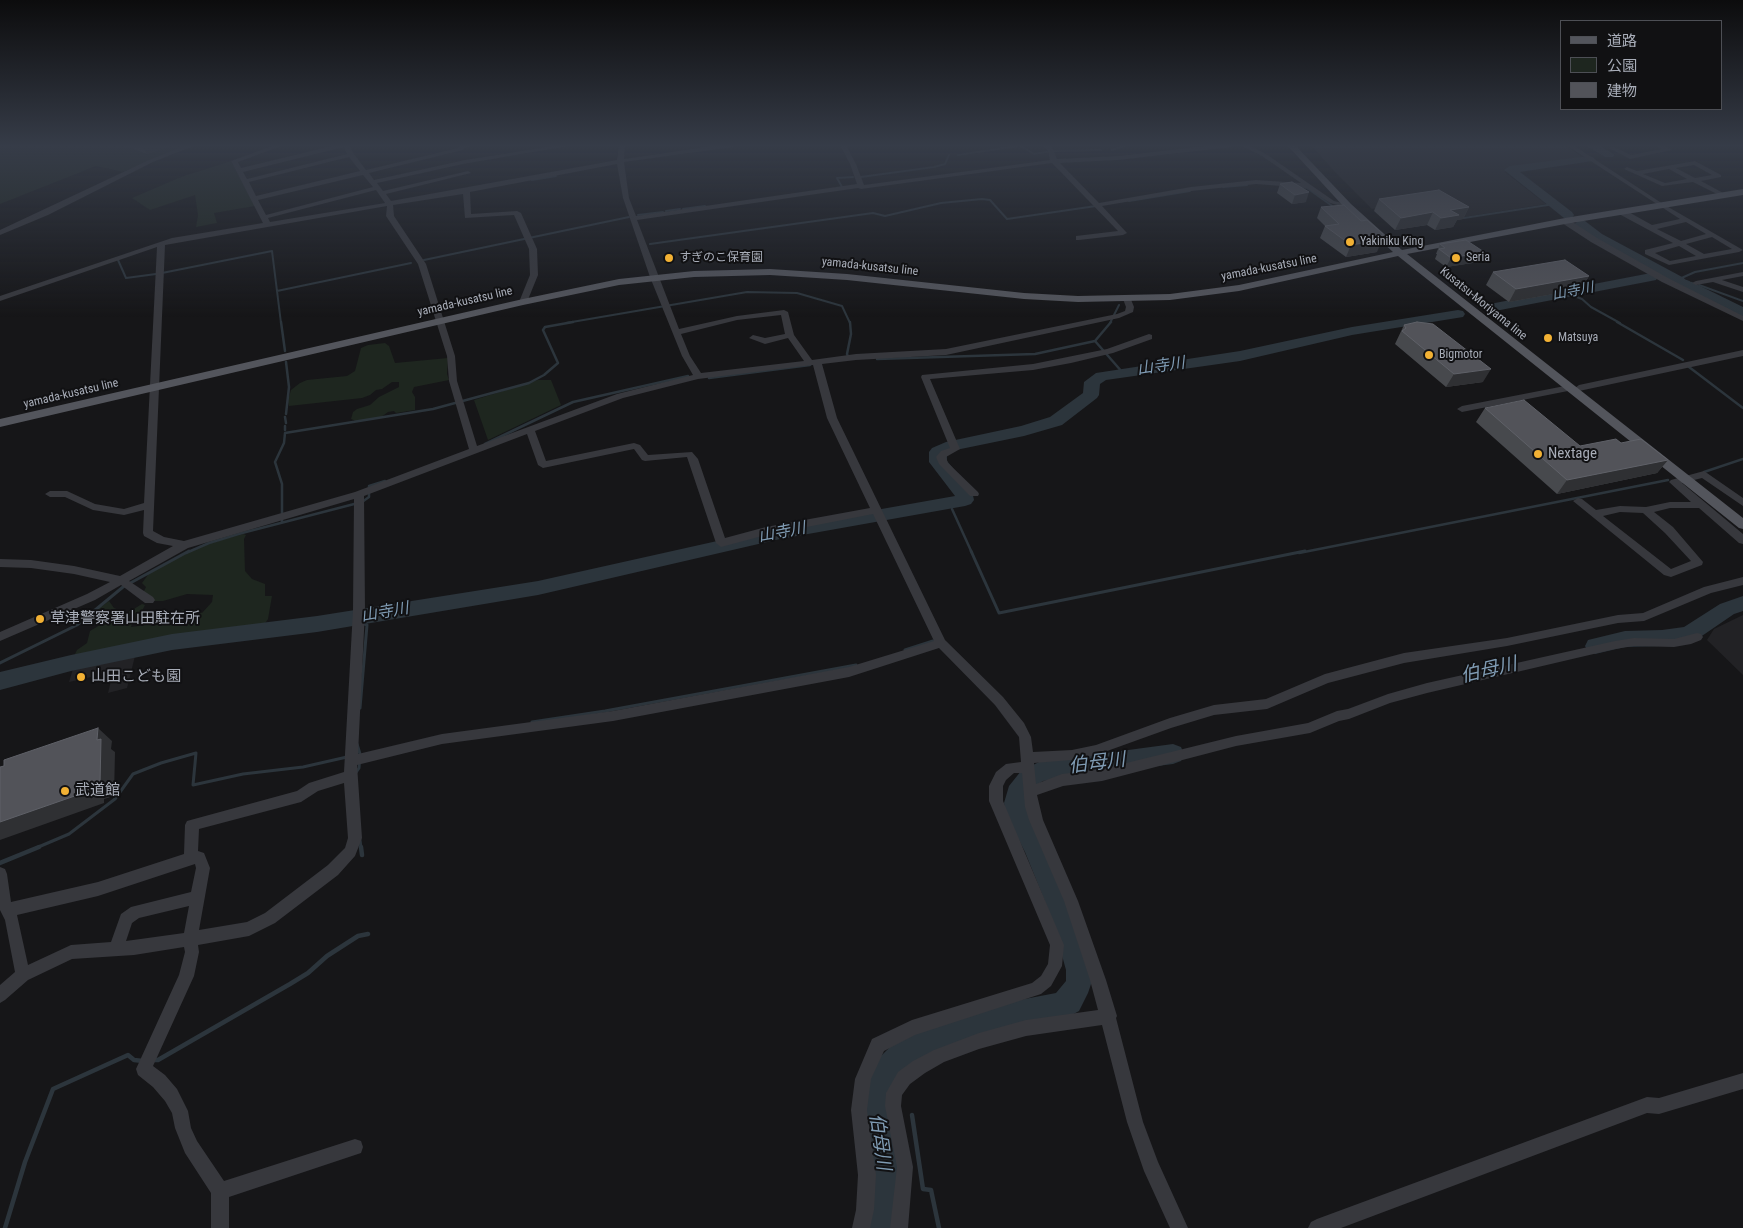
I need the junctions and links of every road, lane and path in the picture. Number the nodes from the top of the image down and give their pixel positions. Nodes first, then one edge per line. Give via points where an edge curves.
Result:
1 (67, 202) edge
2 (257, 202) edge
3 (300, 202) edge
4 (387, 202) edge
5 (389, 202) edge
6 (469, 202) edge
7 (628, 202) edge
8 (749, 202) edge
9 (1095, 202) edge
10 (1113, 202) edge
11 (1333, 202) edge
12 (1345, 202) edge
13 (1352, 202) edge
14 (1657, 202) edge
15 (1678, 202) edge
16 (1097, 205) junction
17 (1661, 205) junction
18 (1348, 206) junction
19 (1622, 212) junction
20 (265, 217) junction
21 (634, 218) junction
22 (1686, 220) junction
23 (1565, 221) junction
24 (268, 225) junction
25 (1650, 228) junction
26 (0, 233) edge
27 (1712, 235) junction
28 (1079, 238) dead end
29 (1680, 243) junction
30 (161, 244) junction
31 (1405, 252) junction
32 (1704, 257) junction
33 (1743, 274) edge
34 (654, 277) junction
35 (1714, 280) junction
36 (1696, 283) dead end
37 (1743, 290) edge
38 (0, 298) edge
39 (1127, 299) junction
40 (523, 302) junction
41 (1743, 319) edge
42 (440, 321) junction
43 (678, 332) junction
44 (790, 335) junction
45 (1149, 337) dead end
46 (752, 338) dead end
47 (1743, 354) edge
48 (814, 362) junction
49 (698, 376) junction
50 (156, 387) junction
51 (1574, 388) junction
52 (1462, 409) dead end
53 (0, 423) edge
54 (530, 431) junction
55 (474, 451) junction
56 (1690, 479) junction
57 (50, 494) dead end
58 (359, 494) junction
59 (974, 494) dead end
60 (1578, 501) dead end
61 (1743, 503) edge
62 (1700, 505) junction
63 (148, 506) junction
64 (876, 510) junction
65 (1646, 510) junction
66 (1596, 514) junction
67 (1743, 516) edge
68 (1743, 525) edge
69 (1743, 540) edge
70 (184, 545) junction
71 (0, 563) edge
72 (1743, 580) edge
73 (122, 581) junction
74 (149, 600) dead end
75 (2, 634) edge
76 (1697, 637) dead end
77 (941, 642) junction
78 (350, 761) junction
79 (1028, 762) junction
80 (350, 776) junction
81 (1031, 792) junction
82 (191, 858) junction
83 (0, 874) edge
84 (198, 897) junction
85 (8, 910) junction
86 (190, 937) junction
87 (117, 948) junction
88 (22, 975) junction
89 (0, 995) edge
90 (1109, 1016) junction
91 (1743, 1081) edge
92 (355, 1147) dead end
93 (220, 1191) junction
94 (220, 1228) edge
95 (861, 1228) edge
96 (899, 1228) edge
97 (1179, 1228) edge
98 (1317, 1228) edge

1 - 26 street
2 - 20 street
3 - 20 street
4 - 24 street
5 - 42 street via 390,216 422,264
6 - 40 street via 468,216 517,213 533,249 534,276
7 - 21 street
8 - 21 street
9 - 16 street
10 - 16 street
11 - 18 street
12 - 18 main road, Kusatsu-Moriyama line
13 - 31 main road, Kusatsu-Moriyama line
14 - 17 street
15 - 17 main road, yamada-kusatsu line
16 - 28 street via 1123,232
17 - 19 main road, yamada-kusatsu line
17 - 22 street
18 - 31 main road, Kusatsu-Moriyama line
19 - 23 main road, yamada-kusatsu line
19 - 25 street
20 - 24 street
21 - 34 street
22 - 25 street
22 - 27 street
23 - 31 main road, yamada-kusatsu line
23 - 41 street via 1665,280
24 - 30 street
25 - 29 street
27 - 29 street
27 - 32 street via 1739,250
29 - 32 street
29 - 32 street via 1648,252 1669,263
30 - 38 street
30 - 50 street
31 - 39 main road, yamada-kusatsu line via 1239,288
31 - 51 main road, Kusatsu-Moriyama line
33 - 35 street
34 - 39 main road, yamada-kusatsu line via 743,272 815,274 1024,296
34 - 40 main road, yamada-kusatsu line via 583,288
34 - 43 street
35 - 36 street
35 - 37 street
39 - 48 street via 1129,312 1119,316 946,352
40 - 42 main road, yamada-kusatsu line
42 - 50 main road, yamada-kusatsu line
42 - 55 street via 451,356 458,401
43 - 44 street via 780,311 784,312
43 - 49 street via 686,356
44 - 46 street via 764,341
44 - 48 street
45 - 59 street via 1071,360 1024,368 925,377 955,449 941,457
47 - 51 street
48 - 49 street
48 - 64 street via 832,418
49 - 54 street via 620,396
50 - 53 main road, yamada-kusatsu line
50 - 63 street
51 - 52 street
51 - 56 main road, Kusatsu-Moriyama line
54 - 55 street
54 - 64 street via 543,465 634,446 645,458 689,454 721,543
55 - 58 street
56 - 61 street via 1704,474
56 - 62 street via 1674,482
56 - 67 main road, Kusatsu-Moriyama line
56 - 68 main road, Kusatsu-Moriyama line
57 - 63 street via 67,494 93,507 124,512
58 - 70 street
58 - 78 street via 359,610
60 - 66 street
62 - 65 street via 1670,505
62 - 69 street
63 - 70 street via 148,533 161,540
64 - 77 street
65 - 66 street via 1620,509
65 - 66 street via 1698,562 1668,572
70 - 73 street
71 - 73 street via 74,570
72 - 79 street via 1708,590 1644,617 1404,658 1325,679 1267,704 1214,710 1096,750
73 - 74 street
73 - 75 street
76 - 81 street via 1674,643 1615,645 1426,688 1337,716 1310,728 1236,740 1102,775 1062,780
77 - 78 street via 849,672 614,716 442,739
77 - 79 street via 1020,727 1025,737
78 - 80 street
79 - 81 street
79 - 95 street via 1001,776 996,786 996,801 1057,945 1055,966 1046,981 1036,989 912,1028 878,1045 863,1079 859,1110 867,1175
80 - 82 street via 314,787 301,796 192,825
80 - 86 street via 355,838 350,852 333,870 270,918 249,929
81 - 90 street via 1036,820 1071,901
82 - 84 street via 199,858 204,868
82 - 85 street via 98,889
83 - 85 street
84 - 86 street
84 - 87 street via 136,912 126,919
85 - 88 street
86 - 87 street via 134,948
86 - 93 street via 192,952 186,976 144,1069 171,1095 180,1111 191,1148
87 - 88 street via 71,952
88 - 89 street
90 - 96 street via 1026,1028 979,1041 940,1056 904,1078 894,1093 893,1106 906,1167
90 - 97 street via 1135,1122
91 - 98 street via 1659,1106 1648,1105
92 - 93 street
93 - 94 street

